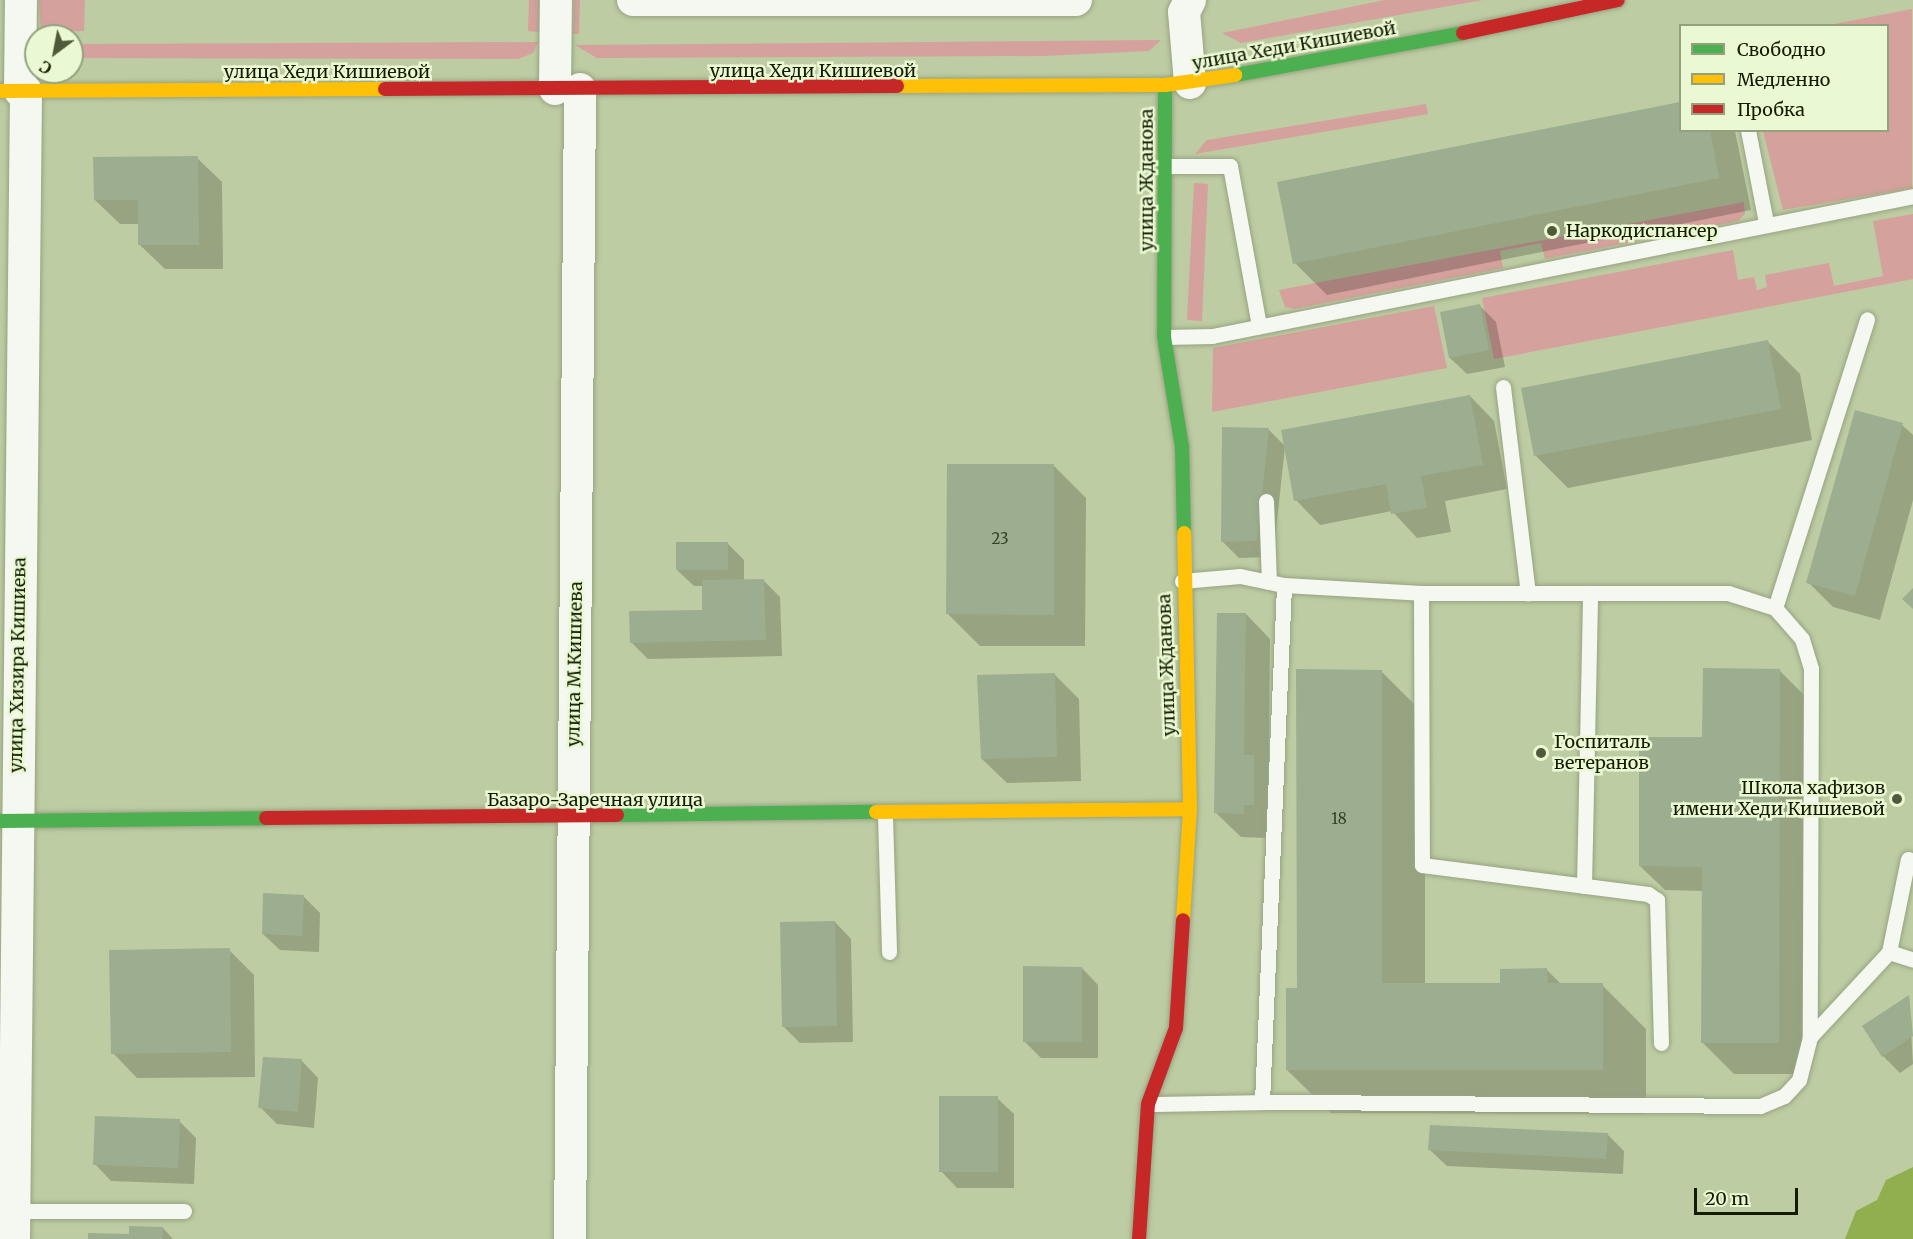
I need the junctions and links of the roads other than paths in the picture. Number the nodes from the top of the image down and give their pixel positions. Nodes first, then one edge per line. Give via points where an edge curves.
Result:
1 (21, 0) edge
2 (556, 0) edge
3 (633, 0) edge
4 (1076, 0) edge
5 (1190, 0) edge
6 (1618, 0) edge
7 (774, 1) edge
8 (888, 1) edge
9 (1021, 1) edge
10 (1178, 84) junction
11 (568, 89) junction
12 (15, 91) edge
13 (1748, 132) edge
14 (1167, 166) junction
15 (1913, 196) edge
16 (1766, 223) junction
17 (1867, 319) dead end
18 (1259, 326) junction
19 (1164, 337) junction
20 (1503, 387) dead end
21 (1266, 501) dead end
22 (1182, 581) junction
23 (1276, 584) junction
24 (1421, 593) junction
25 (1528, 593) junction
26 (1590, 594) junction
27 (1775, 608) junction
28 (1190, 809) junction
29 (885, 816) junction
30 (573, 819) junction
31 (8, 821) edge
32 (1908, 859) dead end
33 (1584, 886) junction
34 (889, 952) dead end
35 (1889, 952) junction
36 (1913, 960) edge
37 (7, 1015) edge
38 (1810, 1037) junction
39 (1661, 1042) dead end
40 (1262, 1102) junction
41 (1148, 1104) junction
42 (184, 1211) dead end
43 (14, 1225) edge
44 (570, 1239) edge
45 (1139, 1239) edge

1 - 12 street, улица Хизира Кишиева
2 - 11 street, улица М.Кишиева
3 - 7 street
4 - 9 street
5 - 10 street via 1184,12
6 - 10 street, улица Хеди Кишиевой via 1328,61
7 - 8 street
8 - 9 street
10 - 11 street, улица Хеди Кишиевой
10 - 14 street, улица Жданова
11 - 12 street, улица Хеди Кишиевой
11 - 30 street, улица М.Кишиева
12 - 31 street, улица Хизира Кишиева via 28,389 11,507
13 - 16 lane
14 - 18 lane via 1230,166
14 - 19 street, улица Жданова
15 - 16 lane
16 - 18 lane
17 - 27 lane
18 - 19 lane
19 - 22 street, улица Жданова via 1182,447
20 - 25 lane
21 - 23 lane
22 - 23 lane via 1240,576
22 - 28 street, улица Жданова
23 - 24 lane
23 - 40 lane
24 - 25 lane
24 - 33 lane via 1422,864
25 - 26 lane
26 - 27 lane via 1728,593
26 - 33 lane
27 - 38 lane via 1802,639 1811,669
28 - 29 street, Базаро-Заречная улица
28 - 41 street, улица Жданова via 1176,1028
29 - 30 street, Базаро-Заречная улица
29 - 34 lane
30 - 31 street, Базаро-Заречная улица
30 - 44 street, улица М.Кишиева
31 - 37 street, улица Хизира Кишиева
32 - 35 lane
33 - 39 lane via 1648,894 1657,900
35 - 36 lane
35 - 38 lane
37 - 43 street, улица Хизира Кишиева
38 - 40 lane via 1799,1080 1784,1096 1760,1106
40 - 41 lane
41 - 45 street, улица Жданова
42 - 43 lane

